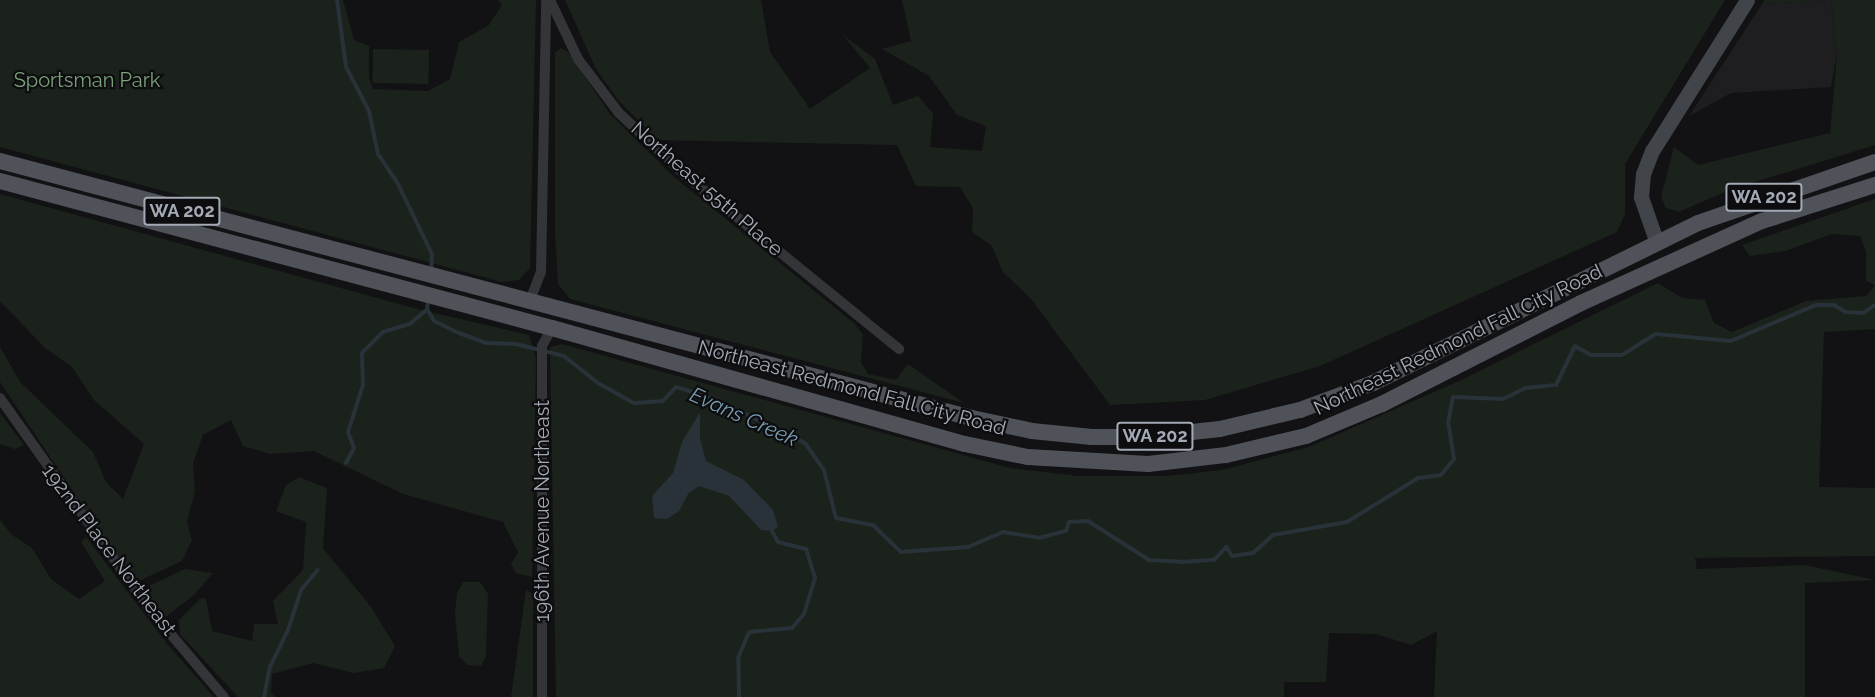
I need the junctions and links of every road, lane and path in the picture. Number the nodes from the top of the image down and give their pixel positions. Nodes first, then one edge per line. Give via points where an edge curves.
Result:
1 (548, 0) edge
2 (1747, 0) edge
3 (0, 161) edge
4 (1875, 162) edge
5 (0, 181) edge
6 (1875, 185) edge
7 (1657, 243) junction
8 (1667, 263) junction
9 (529, 303) junction
10 (500, 314) junction
11 (575, 316) junction
12 (552, 328) junction
13 (899, 349) dead end
14 (0, 398) edge
15 (224, 697) edge
16 (542, 697) edge

1 - 9 street via 542,272
1 - 13 street, Northeast 55th Place via 578,59 619,113 684,175
2 - 7 street via 1652,151 1643,174 1641,197
3 - 9 main road, Northeast Redmond Fall City Road / WA 202
4 - 7 main road, Northeast Redmond Fall City Road / WA 202 via 1757,200
5 - 10 main road, Northeast Redmond Fall City Road / WA 202
6 - 8 main road, Northeast Redmond Fall City Road / WA 202 via 1762,221
7 - 8 main road
7 - 11 main road, Northeast Redmond Fall City Road / WA 202 via 1374,383 1300,410 1220,429 1147,436 1042,432 972,418
8 - 12 main road, Northeast Redmond Fall City Road / WA 202 via 1435,374 1382,404 1306,435 1226,455 1148,464 1091,464 964,444
9 - 10 main road
9 - 11 main road, Northeast Redmond Fall City Road / WA 202
10 - 12 main road, Northeast Redmond Fall City Road / WA 202
11 - 12 main road
12 - 16 street, 196th Avenue Northeast via 542,346
14 - 15 street, 192nd Place Northeast via 147,606

